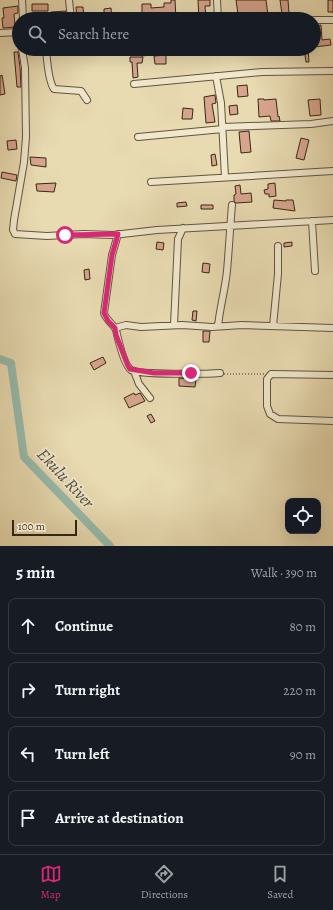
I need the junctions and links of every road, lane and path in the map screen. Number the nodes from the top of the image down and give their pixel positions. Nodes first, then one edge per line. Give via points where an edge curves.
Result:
1 (22, 0) edge
2 (69, 0) edge
3 (217, 0) edge
4 (23, 12) edge
5 (70, 12) edge
6 (218, 12) edge
7 (321, 20) edge
8 (333, 20) edge
9 (12, 32) edge
10 (0, 33) edge
11 (23, 56) edge
12 (47, 56) edge
13 (333, 70) edge
14 (216, 76) junction
15 (134, 84) dead end
16 (87, 100) dead end
17 (333, 121) edge
18 (223, 128) junction
19 (138, 137) dead end
20 (333, 171) edge
21 (226, 177) junction
22 (151, 182) dead end
23 (232, 205) dead end
24 (333, 220) edge
25 (312, 221) junction
26 (230, 226) junction
27 (183, 228) junction
28 (118, 234) junction
29 (278, 246) dead end
30 (314, 270) dead end
31 (174, 325) junction
32 (218, 326) junction
33 (273, 326) junction
34 (115, 328) junction
35 (333, 328) edge
36 (134, 371) junction
37 (220, 373) joint
38 (271, 374) junction
39 (333, 375) edge
40 (150, 398) dead end
41 (333, 421) edge

1 - 4 street
2 - 5 street
3 - 6 street
7 - 8 street
9 - 10 street
11 - 28 street via 26,137 14,220 16,234
12 - 16 street via 49,76 54,89 81,92
13 - 14 street
14 - 15 street
14 - 18 street
17 - 18 street
18 - 19 street
18 - 21 street
20 - 21 street
21 - 22 street
23 - 26 street
24 - 25 street
25 - 26 street
25 - 30 street
26 - 27 street
26 - 32 street via 225,286
27 - 28 street
27 - 31 street via 178,238
28 - 34 street via 112,255 104,313
29 - 33 street
31 - 32 street
31 - 34 street via 126,325
32 - 33 street
33 - 35 street
34 - 36 street via 128,366
36 - 37 street
36 - 40 street via 139,384
37 - 38 path
38 - 39 street
38 - 41 street via 267,379 267,406 270,414 278,419

